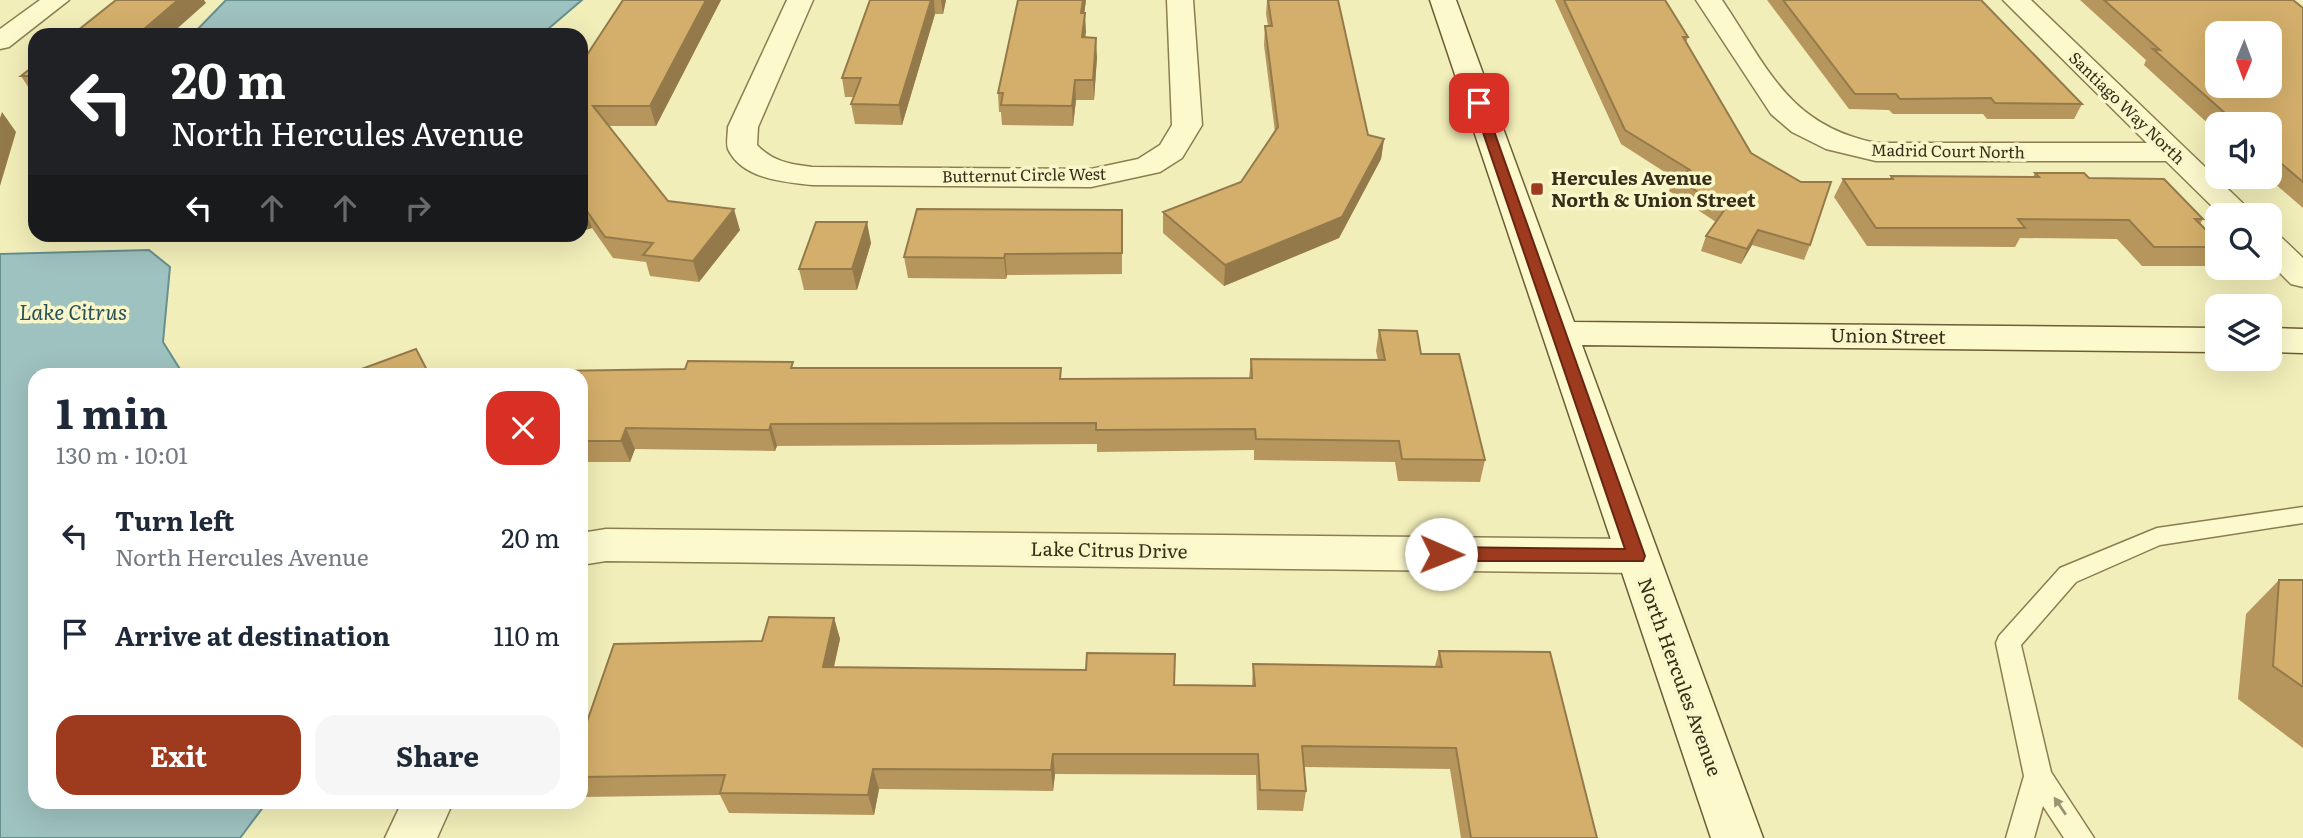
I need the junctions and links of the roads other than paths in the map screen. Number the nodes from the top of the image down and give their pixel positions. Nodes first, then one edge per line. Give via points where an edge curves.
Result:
1 (56, 0) edge
2 (800, 0) edge
3 (1180, 0) edge
4 (1443, 0) edge
5 (1709, 0) edge
6 (2015, 0) edge
7 (0, 41) edge
8 (2174, 152) junction
9 (2227, 203) edge
10 (2282, 257) edge
11 (2303, 277) edge
12 (1559, 333) junction
13 (2205, 340) edge
14 (2282, 340) edge
15 (2303, 341) edge
16 (2303, 515) edge
17 (588, 548) edge
18 (1637, 556) junction
19 (2038, 776) junction
20 (425, 809) edge
21 (411, 838) edge
22 (1737, 838) edge
23 (2020, 838) edge
24 (2080, 838) edge

1 - 7 street
2 - 3 street, Butternut Circle West via 743,127 742,146 757,163 812,176 1091,178 1131,172 1163,160 1180,144 1187,125
4 - 12 street, North Hercules Avenue
5 - 8 street, Madrid Court North via 1781,108 1814,134 1843,146 1877,152
6 - 8 street, Santiago Way North
8 - 9 street, Santiago Way North
10 - 11 street
12 - 13 street, Union Street
12 - 18 street, North Hercules Avenue
14 - 15 street
16 - 19 lane via 2157,537 2068,575 2008,643
17 - 18 street, Lake Citrus Drive via 620,545
18 - 22 street, North Hercules Avenue
19 - 23 lane
24 -> 19 lane
20 - 21 street

